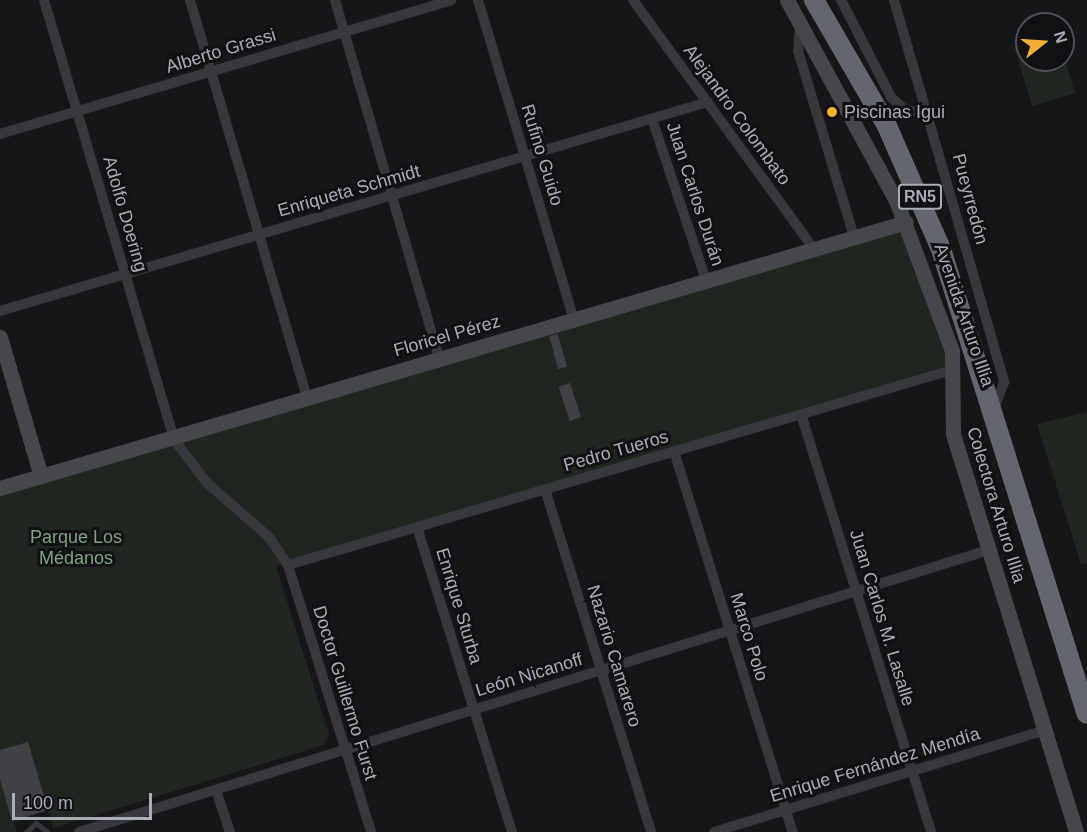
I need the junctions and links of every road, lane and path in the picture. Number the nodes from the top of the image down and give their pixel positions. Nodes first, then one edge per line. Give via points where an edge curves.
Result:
1 (44, 0) edge
2 (190, 0) edge
3 (335, 0) edge
4 (452, 0) edge
5 (478, 0) edge
6 (633, 0) edge
7 (787, 0) edge
8 (814, 0) edge
9 (841, 0) edge
10 (894, 0) edge
11 (801, 20) junction
12 (345, 32) junction
13 (211, 71) junction
14 (708, 102) junction
15 (77, 111) junction
16 (929, 113) junction
17 (652, 118) junction
18 (0, 134) edge
19 (525, 156) junction
20 (392, 196) junction
21 (906, 222) junction
22 (259, 235) junction
23 (854, 237) junction
24 (814, 249) junction
25 (125, 274) junction
26 (706, 280) junction
27 (0, 311) edge
28 (574, 319) junction
29 (0, 337) edge
30 (439, 359) junction
31 (955, 369) junction
32 (307, 398) junction
33 (995, 407) junction
34 (801, 414) junction
35 (173, 437) junction
36 (674, 451) junction
37 (41, 476) junction
38 (0, 488) edge
39 (545, 489) junction
40 (417, 526) junction
41 (989, 550) junction
42 (288, 565) junction
43 (856, 591) junction
44 (730, 630) junction
45 (1070, 649) junction
46 (601, 670) junction
47 (1087, 691) edge
48 (474, 710) junction
49 (1087, 714) edge
50 (1045, 730) junction
51 (345, 750) junction
52 (912, 771) junction
53 (216, 789) junction
54 (786, 810) junction
55 (86, 831) edge
56 (26, 832) edge
57 (47, 832) edge
58 (230, 832) edge
59 (371, 832) edge
60 (512, 832) edge
61 (651, 832) edge
62 (714, 832) edge
63 (793, 832) edge
64 (931, 832) edge
65 (1076, 832) edge

1 - 15 street, Adolfo Doering
2 - 13 street
3 - 12 street
4 - 12 street, Alberto Grassi
5 - 19 street, Rufino Guido
6 - 14 street, Alejandro Colombato
7 - 11 street, Colectora Arturo Illia
8 - 33 highway, Avenida Arturo Illia / RN5 via 912,179
9 - 16 street via 886,91 905,110
10 - 16 street, Pueyrredón
11 - 21 street, Colectora Arturo Illia
11 - 23 street via 798,51
12 - 13 street, Alberto Grassi
12 - 20 street
13 - 15 street, Alberto Grassi
13 - 22 street
14 - 17 street, Enriqueta Schmidt
14 - 24 street, Alejandro Colombato
15 - 18 street, Alberto Grassi
15 - 25 street, Adolfo Doering
16 - 33 street, Pueyrredón via 1004,385
17 - 19 street, Enriqueta Schmidt
17 - 26 street, Juan Carlos Durán
19 - 20 street, Enriqueta Schmidt
19 - 28 street, Rufino Guido
20 - 22 street, Enriqueta Schmidt
20 - 30 street
21 - 23 street, Floricel Pérez
21 - 31 street, Colectora Arturo Illia
22 - 25 street, Enriqueta Schmidt
22 - 32 street
23 - 24 street, Floricel Pérez
24 - 26 street, Floricel Pérez
25 - 27 street, Enriqueta Schmidt
25 - 35 street, Adolfo Doering
26 - 28 street, Floricel Pérez
28 - 30 street, Floricel Pérez
29 - 37 street
30 - 32 street, Floricel Pérez
31 - 34 street, Pedro Tueros
31 - 41 street, Colectora Arturo Illia via 953,434
32 - 35 street, Floricel Pérez
33 - 45 highway, Avenida Arturo Illia / RN5
34 - 36 street, Pedro Tueros
34 - 43 street, Juan Carlos M. Lasalle
35 - 37 street, Floricel Pérez
35 - 42 street, Adolfo Doering via 203,479 269,537
36 - 39 street, Pedro Tueros
36 - 44 street, Marco Polo
37 - 38 street, Floricel Pérez
39 - 40 street, Pedro Tueros
39 - 46 street, Nazario Camarero
40 - 42 street, Pedro Tueros
40 - 48 street, Enrique Sturba
41 - 43 street, León Nicanoff
41 - 50 street, Colectora Arturo Illia
42 - 51 street, Doctor Guillermo Furst
43 - 44 street, León Nicanoff
43 - 52 street, Juan Carlos M. Lasalle
44 - 46 street, León Nicanoff
44 - 54 street, Marco Polo
45 - 47 highway, Avenida Arturo Illia / RN5
45 - 49 highway, Avenida Arturo Illia / RN5
46 - 48 street, León Nicanoff
46 - 61 street, Nazario Camarero
48 - 51 street, León Nicanoff
48 - 60 street, Enrique Sturba
50 - 52 street, Enrique Fernández Mendía
50 - 65 street, Colectora Arturo Illia
51 - 53 street, León Nicanoff
51 - 59 street, Doctor Guillermo Furst
52 - 54 street, Enrique Fernández Mendía
52 - 64 street, Juan Carlos M. Lasalle
53 - 55 street, León Nicanoff
53 - 58 street
54 - 62 street, Enrique Fernández Mendía
54 - 63 street, Marco Polo
56 - 57 lane via 36,823

